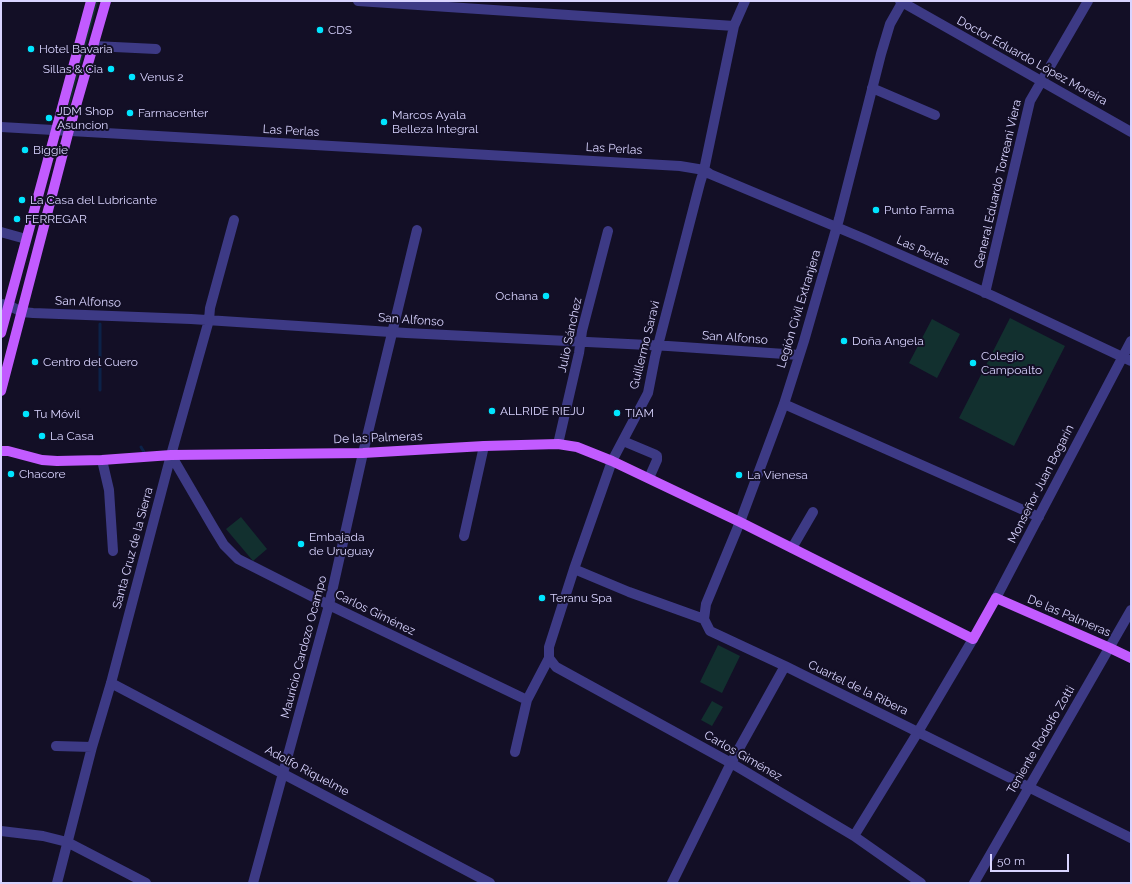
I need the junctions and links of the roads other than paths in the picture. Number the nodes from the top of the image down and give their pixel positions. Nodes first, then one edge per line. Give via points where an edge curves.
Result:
1 (91, 1) edge
2 (106, 1) edge
3 (358, 1) edge
4 (745, 1) edge
5 (902, 1) edge
6 (1088, 1) edge
7 (734, 26) junction
8 (94, 46) junction
9 (156, 49) dead end
10 (1041, 81) junction
11 (872, 88) junction
12 (935, 115) dead end
13 (1, 127) edge
14 (56, 130) junction
15 (69, 130) junction
16 (1131, 132) edge
17 (704, 170) junction
18 (234, 220) dead end
19 (837, 227) junction
20 (417, 230) dead end
21 (608, 231) dead end
22 (1, 232) edge
23 (26, 239) junction
24 (985, 292) junction
25 (5, 305) edge
26 (22, 312) junction
27 (209, 320) junction
28 (393, 332) junction
29 (1, 334) edge
30 (1131, 341) edge
31 (580, 342) junction
32 (658, 347) junction
33 (799, 355) junction
34 (1127, 359) edge
35 (1, 391) edge
36 (784, 404) junction
37 (623, 441) junction
38 (558, 444) junction
39 (484, 446) junction
40 (1, 451) edge
41 (363, 453) junction
42 (171, 455) junction
43 (102, 460) junction
44 (612, 461) junction
45 (649, 478) junction
46 (814, 512) dead end
47 (1039, 517) junction
48 (740, 522) junction
49 (464, 536) dead end
50 (792, 548) junction
51 (113, 550) dead end
52 (574, 569) junction
53 (996, 598) junction
54 (329, 605) junction
55 (1131, 610) edge
56 (704, 619) junction
57 (973, 639) junction
58 (1110, 648) junction
59 (549, 658) junction
60 (1131, 658) edge
61 (784, 666) junction
62 (111, 683) junction
63 (527, 700) junction
64 (918, 732) junction
65 (56, 746) dead end
66 (92, 747) junction
67 (515, 752) dead end
68 (731, 763) junction
69 (284, 773) junction
70 (1030, 787) junction
71 (1, 831) edge
72 (854, 836) junction
73 (1131, 838) edge
74 (67, 842) junction
75 (57, 883) edge
76 (146, 883) edge
77 (253, 883) edge
78 (490, 883) edge
79 (672, 883) edge
80 (921, 883) edge
81 (974, 883) edge

1 - 14 main road
2 - 8 main road
3 - 7 street
4 - 7 street, Guillermo Saravi
5 - 10 street, Doctor Eduardo López Moreira
5 - 11 street, Legión Civil Extranjera via 890,24
6 - 10 street, General Eduardo Torreani Viera
7 - 17 street, Guillermo Saravi
8 - 9 street
8 - 15 main road
10 - 16 street, Doctor Eduardo López Moreira
10 - 24 street, General Eduardo Torreani Viera via 1026,114
11 - 12 street
11 - 19 street, Legión Civil Extranjera
13 - 14 street, Las Perlas
14 - 15 street, Las Perlas
14 - 23 main road
15 - 17 street, Las Perlas via 680,166
15 - 26 main road
17 - 19 street, Las Perlas
17 - 32 street, Guillermo Saravi
18 - 27 street, Santa Cruz de la Sierra
19 - 24 street, Las Perlas
19 - 33 street, Legión Civil Extranjera
20 - 28 street, Mauricio Cardozo Ocampo
21 - 31 street, Julio Sánchez
22 - 23 street
23 - 25 main road
24 - 34 street, Las Perlas
25 - 26 street
25 - 29 main road
26 - 27 street, San Alfonso
26 - 35 main road
27 - 28 street, San Alfonso
27 - 42 street, Santa Cruz de la Sierra
28 - 31 street, San Alfonso
28 - 41 street, Mauricio Cardozo Ocampo
30 - 34 street, Monseñor Juan Bogarín
31 - 32 street, San Alfonso
31 - 38 street, Julio Sánchez
32 - 33 street, San Alfonso
32 - 37 street, Guillermo Saravi via 648,392
33 - 36 street, Legión Civil Extranjera
34 - 47 street, Monseñor Juan Bogarín
36 - 47 street
36 - 48 street, Legión Civil Extranjera
37 - 44 street, Guillermo Saravi
37 - 45 street via 657,456
38 - 39 main road, De las Palmeras
38 - 44 main road, De las Palmeras via 577,447
39 - 41 main road, De las Palmeras
39 - 49 street
40 - 43 main road, De las Palmeras via 42,460
41 - 42 main road, De las Palmeras
41 - 54 street, Mauricio Cardozo Ocampo
42 - 43 main road, De las Palmeras
42 - 54 street, Carlos Giménez via 213,528 238,559
42 - 62 street, Santa Cruz de la Sierra
43 - 51 street via 109,490
44 - 45 main road, De las Palmeras
44 - 52 street, Guillermo Saravi
45 - 48 main road, De las Palmeras
46 - 50 street
47 - 53 street, Monseñor Juan Bogarín
48 - 50 main road
48 - 56 street, Legión Civil Extranjera via 706,604
50 - 57 main road
52 - 56 street
52 - 59 street, Guillermo Saravi via 549,647
53 - 57 main road, Monseñor Juan Bogarín
53 - 58 main road, De las Palmeras
54 - 63 street, Carlos Giménez
54 - 69 street, Mauricio Cardozo Ocampo
55 - 58 street, Teniente Rodolfo Zotti
56 - 61 street, Cuartel de la Ribera via 710,631
57 - 64 street, Monseñor Juan Bogarín
58 - 60 main road, De las Palmeras
58 - 70 street, Teniente Rodolfo Zotti
59 - 63 street, Guillermo Saravi
59 - 68 street, Carlos Giménez via 556,667
61 - 64 street, Cuartel de la Ribera
61 - 68 street
62 - 66 street, Santa Cruz de la Sierra
62 - 69 street, Adolfo Riquelme
63 - 67 street, Guillermo Saravi
64 - 70 street, Cuartel de la Ribera
64 - 72 street, Monseñor Juan Bogarín
65 - 66 street
66 - 74 street, Santa Cruz de la Sierra
68 - 72 street, Carlos Giménez
68 - 79 street
69 - 77 street, Mauricio Cardozo Ocampo
69 - 78 street, Adolfo Riquelme
70 - 73 street, Cuartel de la Ribera
70 - 81 street, Teniente Rodolfo Zotti
71 - 74 street
72 - 80 street, Carlos Giménez
74 - 75 street, Santa Cruz de la Sierra
74 - 76 street

